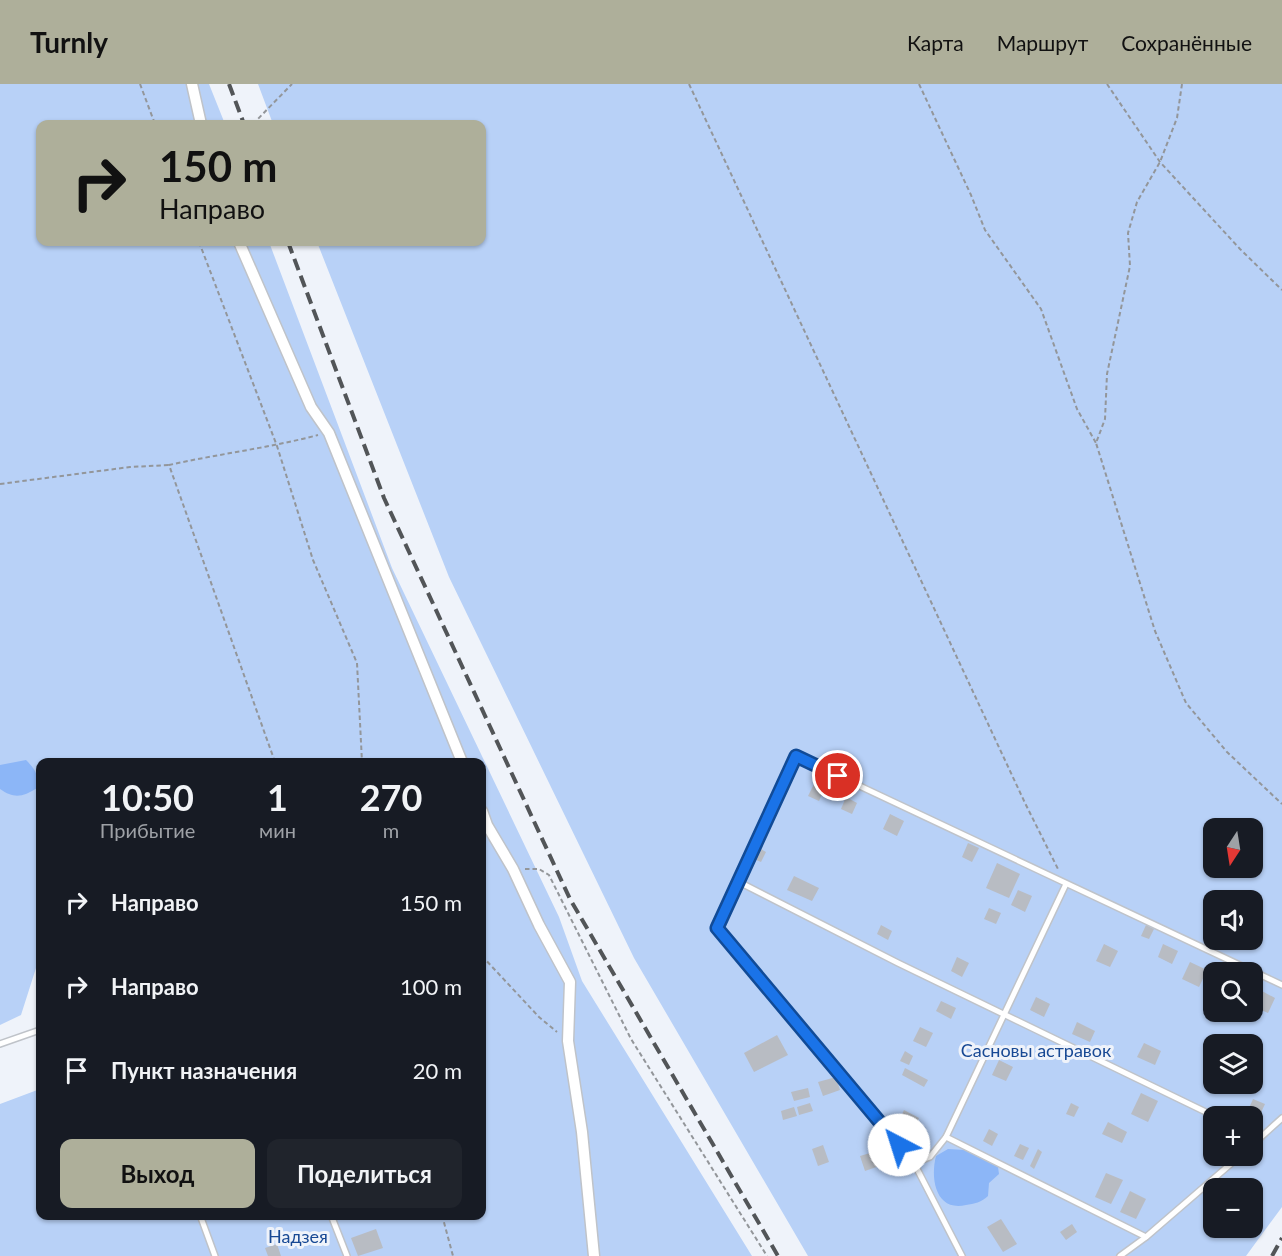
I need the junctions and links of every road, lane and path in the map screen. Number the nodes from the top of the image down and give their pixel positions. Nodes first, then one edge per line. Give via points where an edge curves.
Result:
1 (140, 84) edge
2 (192, 84) edge
3 (292, 84) edge
4 (689, 84) edge
5 (919, 84) edge
6 (1107, 84) edge
7 (1182, 84) edge
8 (154, 120) edge
9 (200, 120) edge
10 (257, 120) edge
11 (1160, 162) junction
12 (202, 246) edge
13 (240, 246) edge
14 (1282, 290) edge
15 (329, 433) junction
16 (1096, 443) junction
17 (277, 446) junction
18 (169, 465) junction
19 (0, 484) edge
20 (274, 758) edge
21 (362, 758) edge
22 (460, 758) edge
23 (1282, 804) edge
24 (486, 822) edge
25 (513, 869) junction
26 (737, 881) junction
27 (1066, 884) junction
28 (486, 960) edge
29 (1282, 985) edge
30 (1005, 1015) junction
31 (36, 1031) edge
32 (568, 1041) junction
33 (0, 1044) edge
34 (1203, 1111) edge
35 (1282, 1118) edge
36 (1263, 1135) edge
37 (946, 1137) junction
38 (914, 1163) junction
39 (1228, 1166) edge
40 (202, 1220) edge
41 (334, 1220) edge
42 (443, 1220) edge
43 (1146, 1237) junction
44 (216, 1256) edge
45 (346, 1256) edge
46 (453, 1256) edge
47 (594, 1256) edge
48 (767, 1256) edge
49 (962, 1256) edge
50 (1120, 1256) edge

1 - 8 path
2 - 9 street
3 - 10 path
4 - 27 path
5 - 16 path via 985,230 1041,309 1077,409
6 - 11 path
7 - 11 path via 1177,118
11 - 14 path
11 - 16 path via 1137,202 1128,233 1130,266 1107,374 1106,419
12 - 17 path
13 - 15 street via 311,407
15 - 17 path
15 - 22 street
16 - 23 path via 1155,631 1186,703 1227,752
17 - 18 path
17 - 21 path via 313,560 357,663
18 - 19 path
18 - 20 path
24 - 25 street
25 - 32 street via 570,982
25 - 48 path via 539,869 549,875 631,1039
26 - 27 lane via 796,756
26 - 30 lane
26 - 38 lane via 717,928
27 - 29 lane
27 - 30 lane
28 - 32 path via 539,1017
30 - 34 lane
30 - 37 lane
31 - 33 lane
32 - 47 street
35 - 36 lane
37 - 38 lane via 930,1157
37 - 43 lane
38 - 49 lane
39 - 43 lane
40 - 44 lane
41 - 45 lane
42 - 46 path
43 - 50 lane

